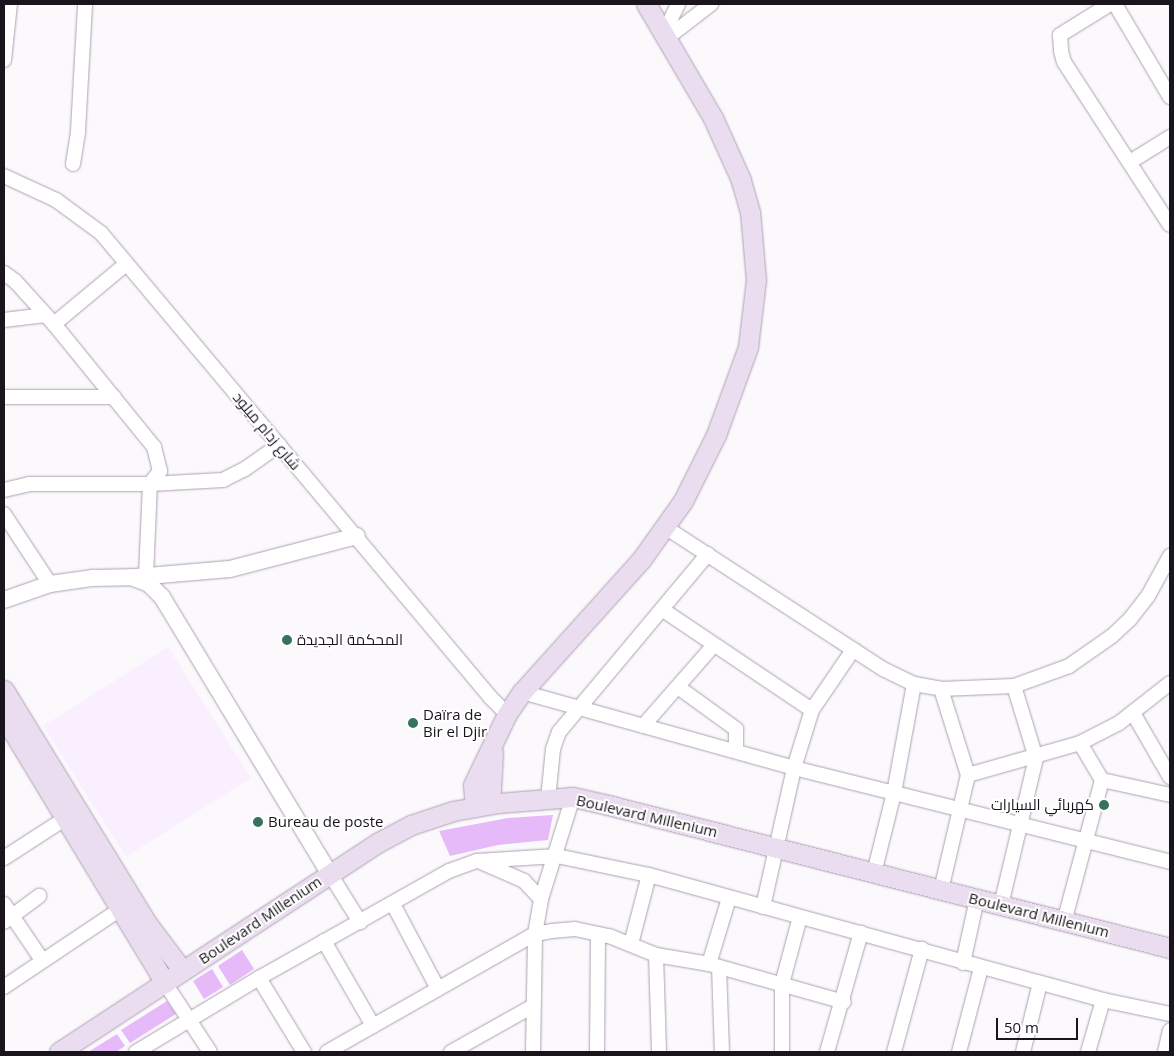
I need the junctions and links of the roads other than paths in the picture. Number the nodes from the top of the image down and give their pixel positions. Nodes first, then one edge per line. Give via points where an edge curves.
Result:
1 (10, 4) edge
2 (85, 4) edge
3 (646, 4) edge
4 (678, 4) edge
5 (711, 4) edge
6 (1110, 4) edge
7 (1115, 4) edge
8 (665, 36) junction
9 (4, 60) edge
10 (1170, 97) edge
11 (1170, 137) edge
12 (1130, 162) junction
13 (73, 164) dead end
14 (4, 176) edge
15 (1170, 225) edge
16 (126, 264) junction
17 (4, 273) edge
18 (50, 319) junction
19 (4, 320) edge
20 (4, 397) edge
21 (114, 397) junction
22 (279, 445) junction
23 (150, 484) junction
24 (4, 490) edge
25 (4, 514) edge
26 (665, 527) junction
27 (357, 536) junction
28 (708, 554) junction
29 (1170, 556) edge
30 (138, 577) junction
31 (50, 584) junction
32 (4, 600) edge
33 (663, 610) junction
34 (714, 645) junction
35 (853, 650) junction
36 (1170, 683) edge
37 (914, 684) junction
38 (1014, 686) junction
39 (678, 687) junction
40 (941, 689) junction
41 (4, 690) edge
42 (522, 692) junction
43 (577, 709) junction
44 (812, 710) junction
45 (1133, 713) junction
46 (507, 714) junction
47 (4, 717) edge
48 (643, 726) junction
49 (1080, 743) junction
50 (736, 752) junction
51 (1036, 758) junction
52 (794, 768) junction
53 (487, 769) junction
54 (968, 775) junction
55 (1170, 777) edge
56 (1102, 780) junction
57 (894, 793) junction
58 (1170, 795) edge
59 (573, 797) junction
60 (539, 800) junction
61 (478, 806) junction
62 (959, 810) junction
63 (453, 812) junction
64 (66, 818) junction
65 (1021, 826) junction
66 (1085, 842) junction
67 (777, 847) junction
68 (556, 856) junction
69 (4, 858) edge
70 (477, 861) junction
71 (1170, 862) edge
72 (874, 873) junction
73 (330, 874) junction
74 (649, 875) junction
75 (941, 890) junction
76 (39, 896) dead end
77 (541, 898) junction
78 (729, 898) junction
79 (977, 899) junction
80 (4, 904) edge
81 (393, 904) junction
82 (1001, 905) junction
83 (763, 907) junction
84 (122, 908) junction
85 (800, 917) junction
86 (8, 919) edge
87 (360, 922) junction
88 (1064, 922) junction
89 (862, 933) junction
90 (535, 934) junction
91 (598, 934) junction
92 (324, 941) junction
93 (631, 944) junction
94 (1170, 948) edge
95 (922, 949) junction
96 (656, 955) junction
97 (42, 960) junction
98 (963, 963) junction
99 (714, 965) junction
100 (981, 968) junction
101 (183, 971) junction
102 (259, 978) junction
103 (165, 983) junction
104 (782, 984) junction
105 (1040, 984) junction
106 (4, 987) edge
107 (438, 989) junction
108 (1103, 1000) junction
109 (844, 1002) junction
110 (533, 1006) junction
111 (1170, 1014) edge
112 (190, 1020) junction
113 (373, 1026) junction
114 (1170, 1031) edge
115 (471, 1046) edge
116 (59, 1052) edge
117 (136, 1052) edge
118 (210, 1052) edge
119 (304, 1052) edge
120 (327, 1052) edge
121 (451, 1052) edge
122 (533, 1052) edge
123 (597, 1052) edge
124 (659, 1052) edge
125 (722, 1052) edge
126 (782, 1052) edge
127 (827, 1052) edge
128 (894, 1052) edge
129 (959, 1052) edge
130 (1023, 1052) edge
131 (1088, 1052) edge
132 (1165, 1052) edge

1 - 9 street
2 - 13 street via 78,131
3 - 8 main road
4 - 8 street
5 - 8 street
6 - 12 street via 1060,35 1061,51 1064,62
7 - 10 street
8 - 26 main road via 714,118 741,180 750,212 756,280 754,314 738,380 701,468
11 - 12 street
12 - 15 street
14 - 16 street, شارع زدام ميلود via 44,193 82,216
16 - 18 street
16 - 22 street, شارع زدام ميلود
17 - 18 street
18 - 19 street
18 - 21 street
20 - 21 street
21 - 23 street via 154,447 160,471
22 - 23 street via 223,480
22 - 27 street, شارع زدام ميلود
23 - 24 street via 30,484
23 - 30 street
25 - 31 street
26 - 28 street
26 - 42 main road via 624,580
27 - 30 street via 263,563
27 - 46 street, شارع زدام ميلود
28 - 33 street
28 - 35 street
29 - 38 street via 1148,596 1112,636 1069,666
30 - 31 street
30 - 73 street via 162,597
31 - 32 street
33 - 34 street
33 - 43 street
34 - 39 street
34 - 44 street
35 - 37 street
35 - 44 street
36 - 45 street
37 - 40 street
37 - 57 street
38 - 40 street
38 - 51 street
39 - 48 street
39 - 50 street via 736,729
40 - 54 street
41 - 101 main road via 146,922
42 - 43 street
42 - 46 main road
43 - 48 street
43 - 60 street via 559,732
44 - 52 street
45 - 49 street
45 - 55 street
46 - 53 main road
47 - 64 main road
48 - 50 street
49 - 51 street
49 - 56 street
50 - 52 street
51 - 54 street
51 - 65 street
52 - 57 street
52 - 67 street
53 - 60 main road via 504,787
53 - 61 main road via 472,790
53 - 63 main road
54 - 62 street
56 - 58 street
56 - 66 street
57 - 62 street
57 - 72 street
59 - 60 main road, Boulevard Millenium
59 - 67 main road, Boulevard Millenium
59 - 68 street
60 - 61 main road, Boulevard Millenium
61 - 63 main road, Boulevard Millenium
62 - 65 street
62 - 75 street
63 - 73 main road, Boulevard Millenium via 395,834
64 - 69 street
64 - 84 main road
65 - 66 street
65 - 82 street
66 - 71 street
66 - 88 street
67 - 72 main road, Boulevard Millenium
67 - 83 street
68 - 70 street
68 - 74 street
68 - 77 street
70 - 77 street via 524,881
70 - 81 street via 433,878
72 - 75 main road, Boulevard Millenium
73 - 87 street
73 - 101 main road, Boulevard Millenium
74 - 78 street
74 - 93 street
75 - 79 main road, Boulevard Millenium
76 - 86 street
77 - 90 street
78 - 83 street
78 - 99 street
79 - 82 main road, Boulevard Millenium
79 - 98 street
80 - 86 street
81 - 87 street
81 - 107 street
82 - 88 main road, Boulevard Millenium
83 - 85 street
84 - 97 street
84 - 103 main road
85 - 89 street
85 - 104 street
86 - 97 street
87 - 92 street
88 - 94 main road, Boulevard Millenium
89 - 95 street
89 - 109 street
90 - 91 street via 575,929
90 - 107 street
90 - 110 street
91 - 93 street
91 - 123 street
92 - 102 street
92 - 113 street
93 - 96 street
95 - 98 street
95 - 128 street
96 - 99 street
96 - 124 street
97 - 106 street
98 - 100 street
99 - 104 street
99 - 125 street
100 - 105 street
100 - 129 street
101 - 103 main road, Boulevard Millenium
102 - 112 street
102 - 119 street
103 - 112 street
103 - 116 main road, Boulevard Millenium
104 - 109 street
104 - 126 street
105 - 108 street
105 - 130 street
107 - 113 street
108 - 111 street
108 - 131 street
109 - 127 street
110 - 115 street
110 - 122 street
112 - 117 street
112 - 118 street
113 - 120 street
114 - 132 street
115 - 121 street

